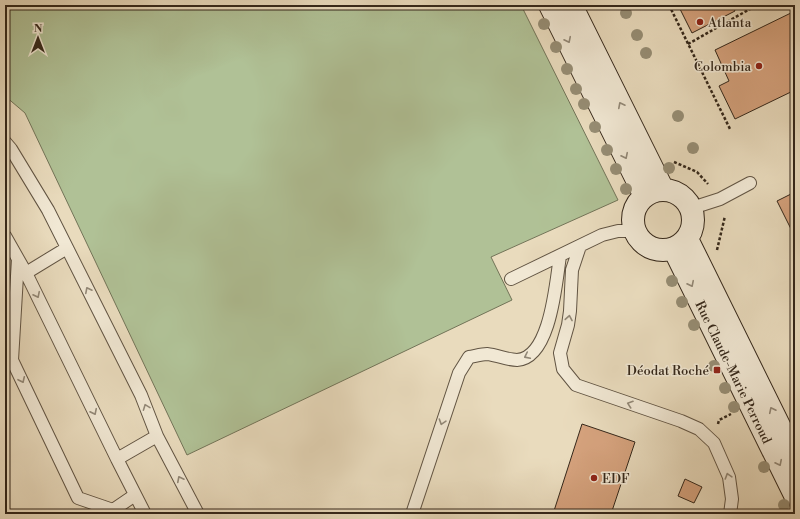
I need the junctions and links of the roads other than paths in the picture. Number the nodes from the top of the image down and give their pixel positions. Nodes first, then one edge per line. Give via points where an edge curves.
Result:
1 (550, 5) edge
2 (571, 5) edge
3 (5, 142) edge
4 (750, 183) dead end
5 (654, 193) junction
6 (692, 208) junction
7 (635, 231) junction
8 (5, 236) edge
9 (680, 244) junction
10 (580, 246) junction
11 (67, 248) junction
12 (560, 256) junction
13 (18, 259) junction
14 (26, 273) junction
15 (511, 279) dead end
16 (788, 427) edge
17 (157, 436) junction
18 (795, 458) edge
19 (117, 459) junction
20 (135, 495) junction
21 (795, 495) edge
22 (145, 514) edge
23 (198, 514) edge
24 (412, 514) edge
25 (730, 514) edge

1 -> 5 street
5 -> 2 street
3 - 11 lane via 48,210
4 - 6 lane
5 - 6 street via 675,192 685,198
5 - 7 street via 638,203 634,211
6 - 9 street via 692,230
7 - 9 street via 651,248 662,250
7 - 10 lane via 618,231 602,235
8 - 13 lane
16 -> 9 street, Rue Claude-Marie Perroud
9 -> 21 street, Rue Claude-Marie Perroud
10 - 12 lane
25 -> 10 lane via 732,499 729,476 714,443 698,429 576,386 563,369 560,353 568,325 572,270
11 - 14 lane
17 -> 11 lane via 142,395
12 - 15 lane
12 -> 24 lane via 552,308 542,339 532,354 518,360 485,354 469,357 459,372
13 - 14 lane
13 -> 20 lane via 12,360 78,498 112,510
14 -> 19 lane
16 - 18 street, Rue Claude-Marie Perroud
17 - 19 lane
23 -> 17 lane
19 - 20 lane
20 - 22 lane

